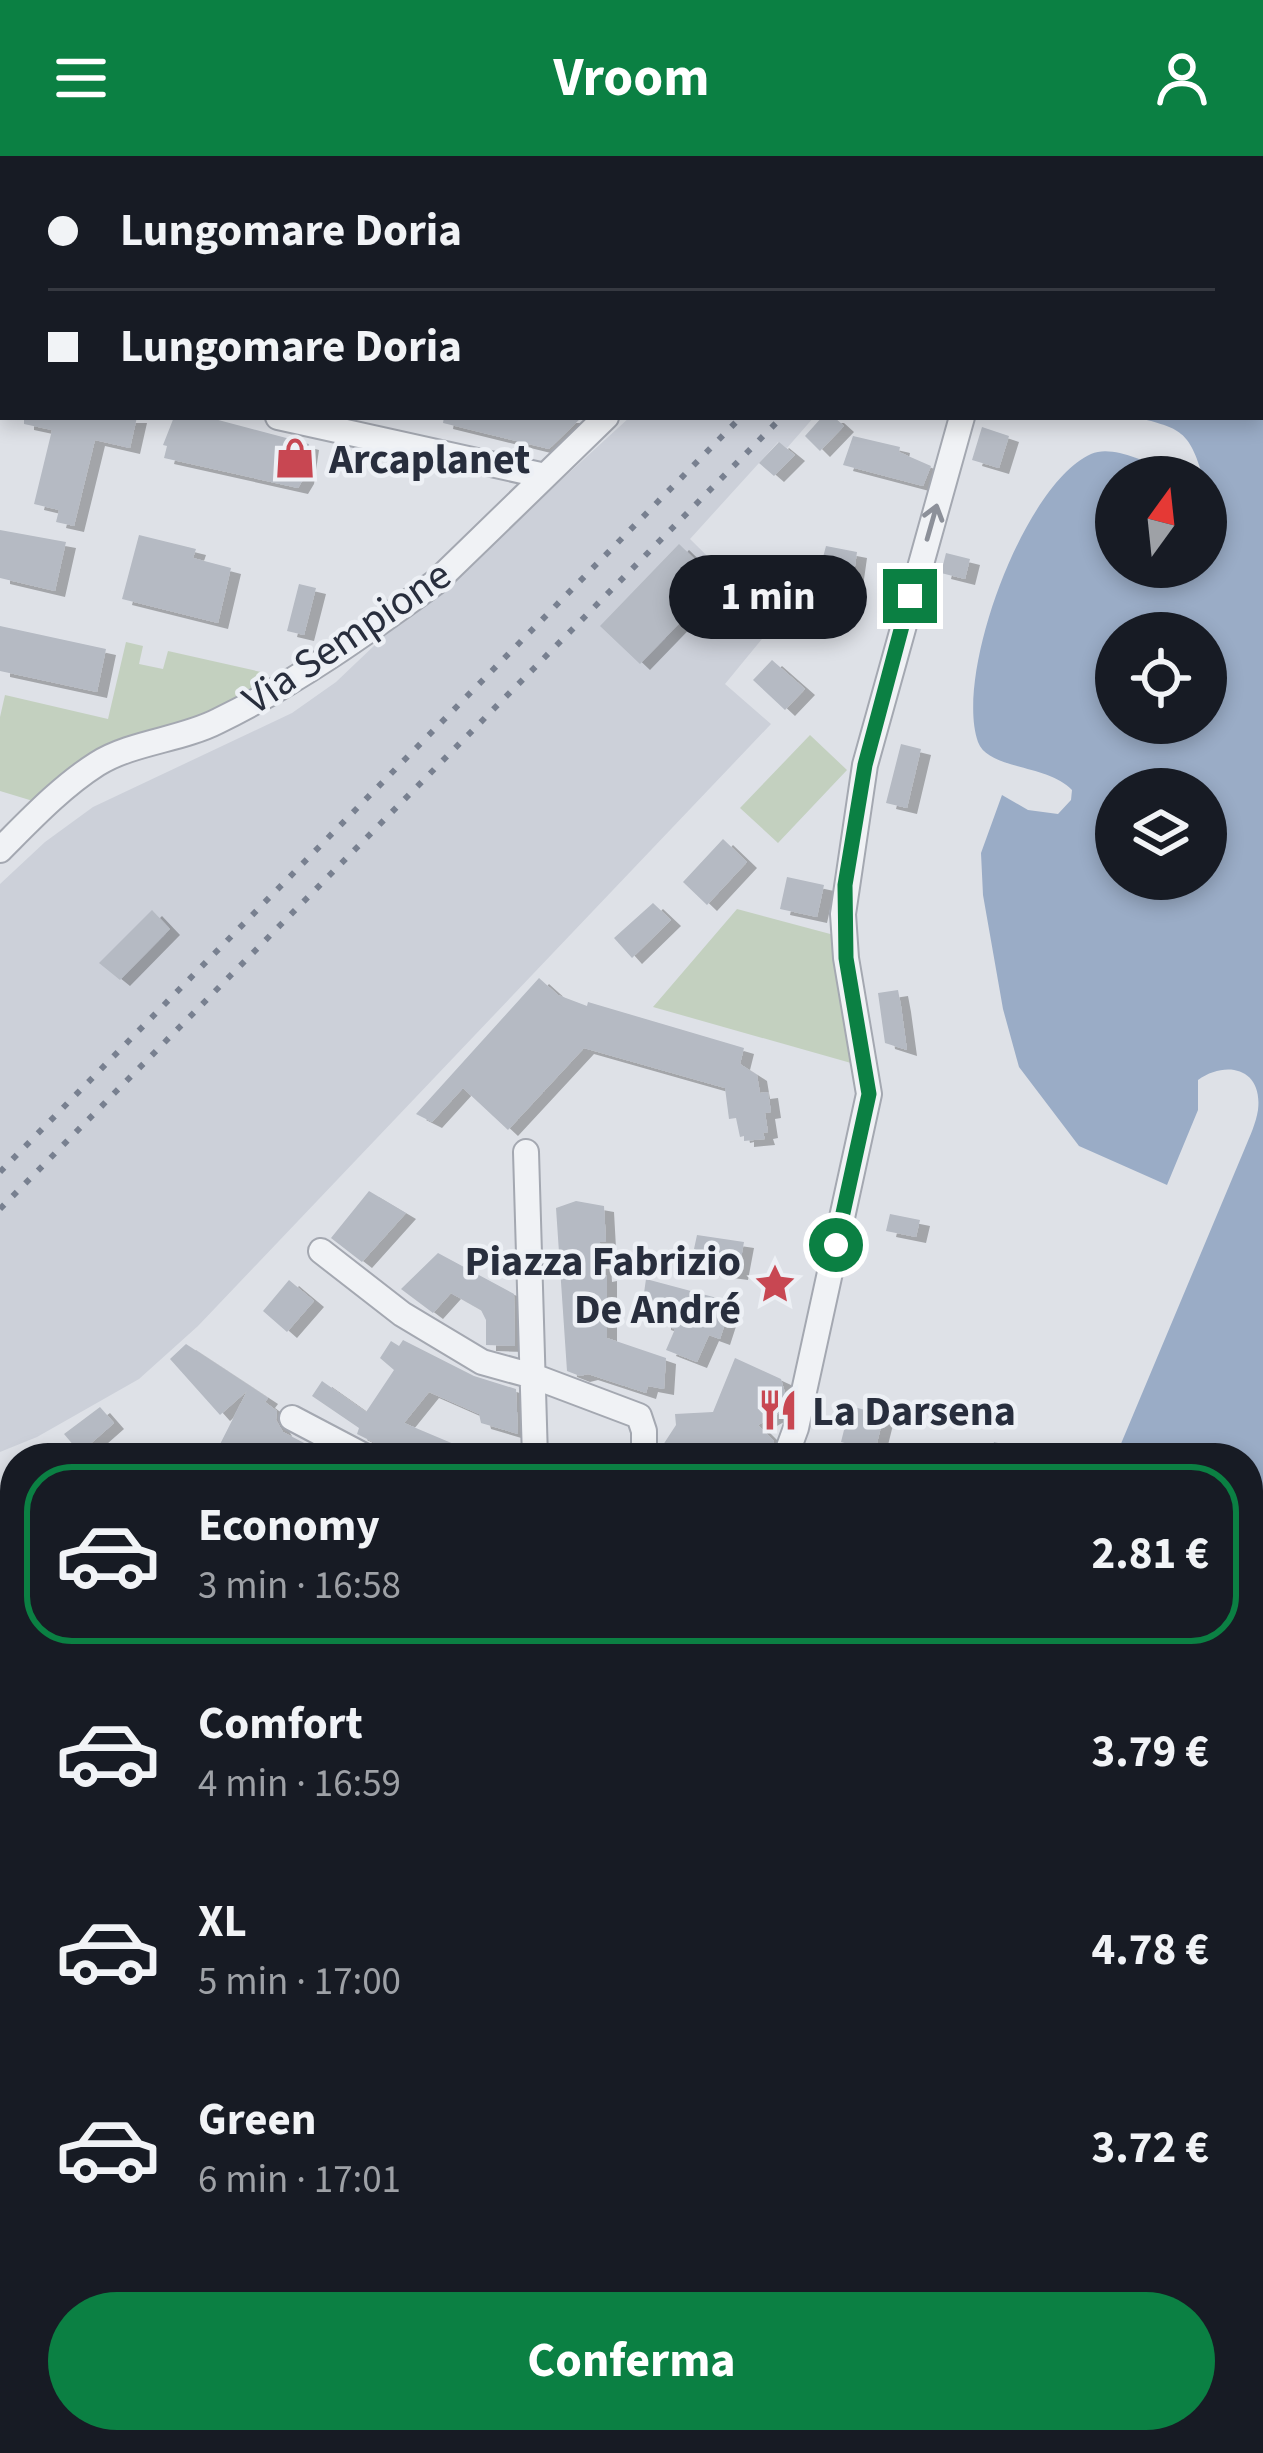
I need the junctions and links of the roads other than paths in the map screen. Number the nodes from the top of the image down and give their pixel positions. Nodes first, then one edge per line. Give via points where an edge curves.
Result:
1 (292, 420) edge
2 (961, 420) edge
3 (599, 424) edge
4 (545, 476) junction
5 (0, 850) edge
6 (526, 1152) dead end
7 (321, 1250) dead end
8 (533, 1376) junction
9 (292, 1418) dead end
10 (340, 1443) edge
11 (535, 1443) edge
12 (644, 1443) edge
13 (790, 1443) edge

1 - 4 street
13 -> 2 street via 869,1094 843,914 865,765
3 - 4 street, Via Sempione
4 - 5 street, Via Sempione via 436,582 330,658 214,724 99,762
6 - 8 street
7 - 8 street via 402,1314 482,1362
8 - 11 street
8 - 12 street via 639,1416
9 - 10 street

